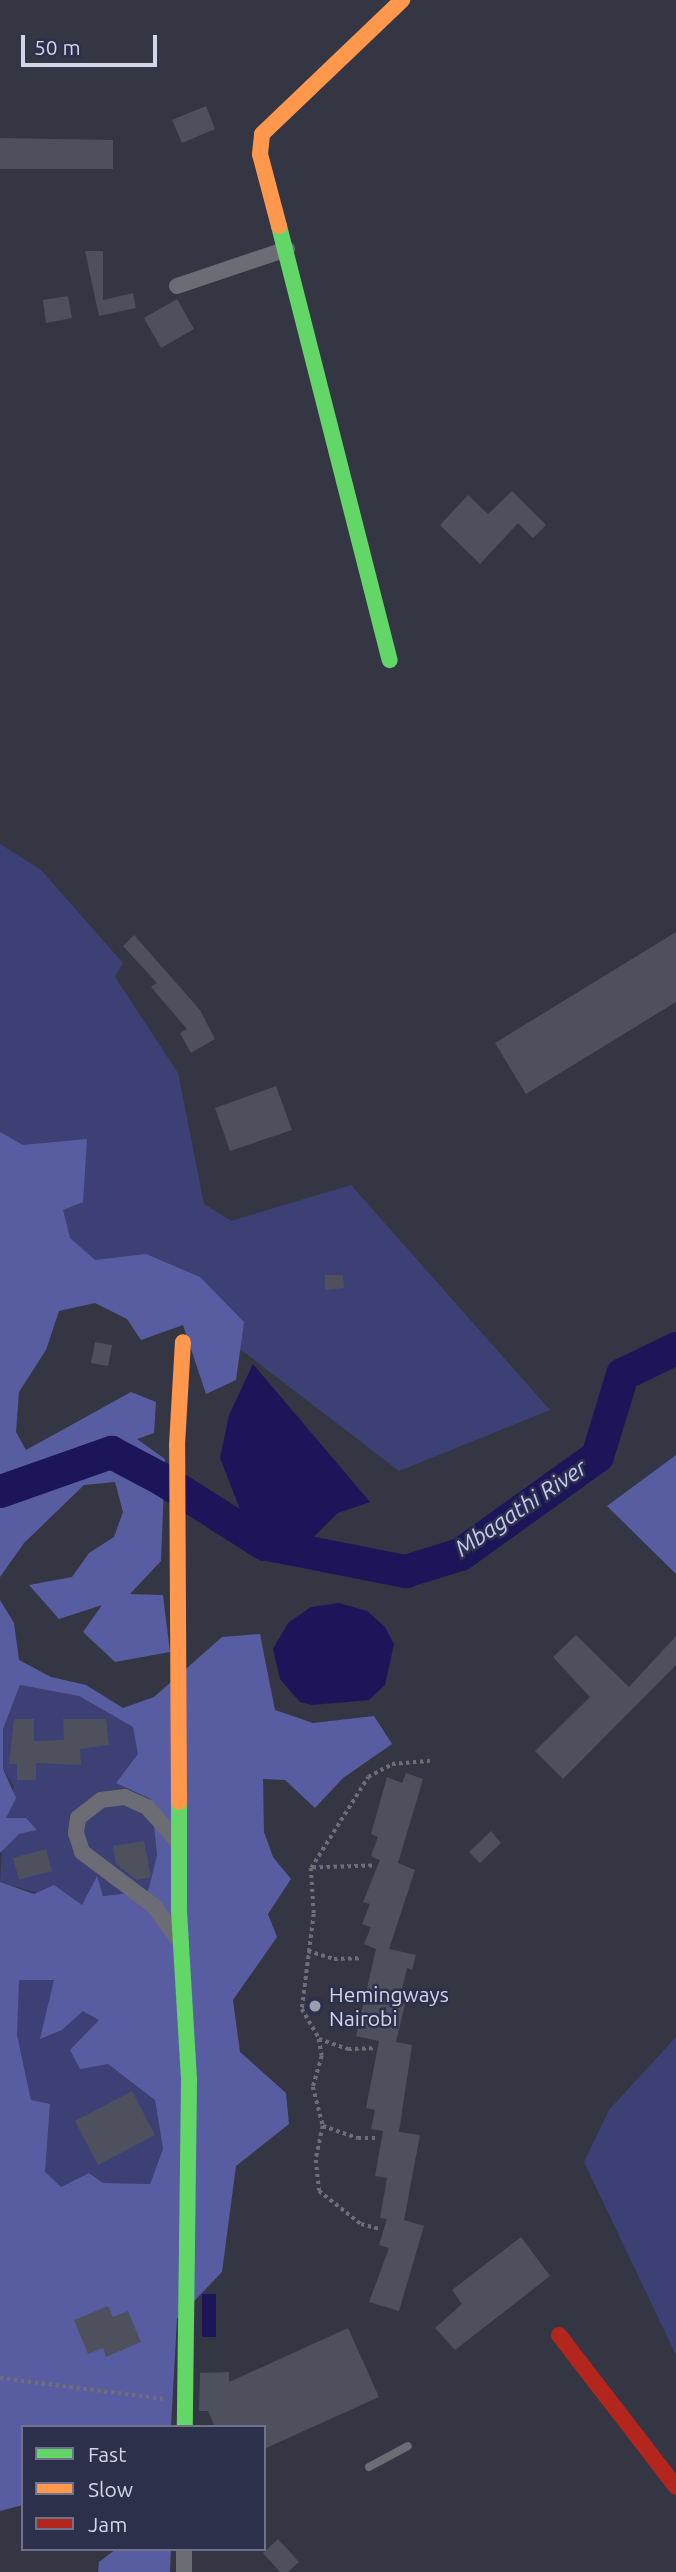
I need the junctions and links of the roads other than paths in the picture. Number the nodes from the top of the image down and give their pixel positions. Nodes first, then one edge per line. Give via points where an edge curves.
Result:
1 (402, 0) edge
2 (287, 249) junction
3 (177, 286) dead end
4 (390, 660) dead end
5 (183, 1342) dead end
6 (178, 1843) junction
7 (181, 1943) junction
8 (559, 2335) dead end
9 (185, 2425) edge
10 (408, 2446) dead end
11 (369, 2467) dead end
12 (676, 2487) edge
13 (184, 2551) edge
14 (184, 2572) edge

1 - 2 street via 262,134 260,154
2 - 3 street
2 - 4 street
5 - 6 street via 177,1445
6 - 7 street
6 - 7 street via 147,1807 125,1797 101,1800 78,1818 76,1833 82,1852 154,1906
7 - 9 street via 189,2081
8 - 12 street
10 - 11 lane
13 - 14 street

